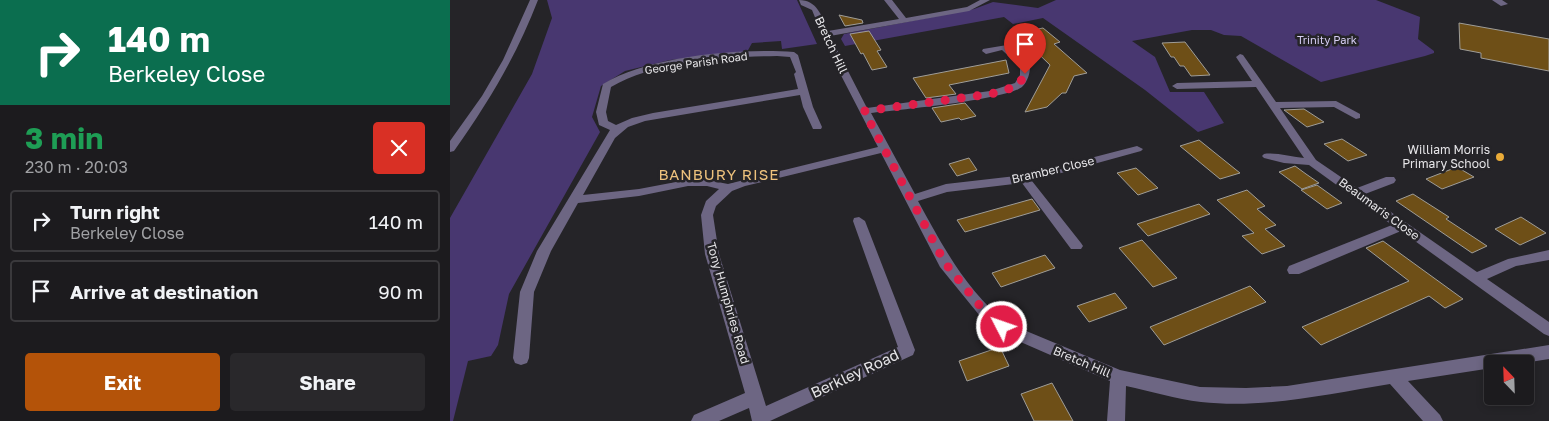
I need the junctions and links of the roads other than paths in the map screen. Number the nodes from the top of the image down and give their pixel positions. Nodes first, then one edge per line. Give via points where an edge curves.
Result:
1 (534, 0) edge
2 (803, 0) edge
3 (888, 0) edge
4 (986, 0) edge
5 (1496, 0) edge
6 (1504, 4) dead end
7 (904, 20) junction
8 (825, 34) junction
9 (1017, 44) dead end
10 (1004, 47) junction
11 (986, 51) dead end
12 (1240, 58) dead end
13 (1259, 84) junction
14 (1177, 86) dead end
15 (804, 91) junction
16 (1274, 105) junction
17 (864, 111) junction
18 (1356, 116) dead end
19 (817, 127) dead end
20 (616, 129) junction
21 (450, 149) edge
22 (883, 149) junction
23 (1137, 149) dead end
24 (1268, 156) dead end
25 (1312, 162) junction
26 (1025, 179) junction
27 (1390, 180) dead end
28 (728, 188) junction
29 (1356, 193) junction
30 (574, 200) junction
31 (910, 200) junction
32 (859, 221) dead end
33 (1402, 226) junction
34 (1076, 246) dead end
35 (1549, 255) edge
36 (1294, 270) dead end
37 (1476, 278) junction
38 (1549, 330) edge
39 (1549, 352) edge
40 (521, 358) dead end
41 (1394, 377) junction
42 (1118, 378) junction
43 (755, 397) junction
44 (760, 419) edge
45 (700, 421) edge
46 (1116, 421) edge
47 (1434, 421) edge

1 - 21 street via 514,52
2 - 8 street, Bretch Hill via 814,9
3 - 7 street
4 - 7 street via 969,9
5 - 6 street
7 - 8 street
8 - 17 street, Bretch Hill
9 - 10 street
10 - 11 street
10 - 17 street via 1025,66 1025,75 1018,86 991,94
12 - 13 street, Beaumaris Close
13 - 14 street
13 - 16 street, Beaumaris Close
15 - 19 street, George Parish Road
15 - 20 street via 653,116
15 - 20 street, George Parish Road via 794,55 772,53 631,74 606,86 600,112 603,123
16 - 18 street via 1336,104
16 - 25 street, Beaumaris Close
17 - 22 street, Bretch Hill
20 - 30 street
22 - 28 street
22 - 31 street, Bretch Hill
23 - 26 street, Bramber Close
24 - 25 street
25 - 29 street, Beaumaris Close
26 - 31 street, Bramber Close via 946,188
26 - 34 street
27 - 29 street
28 - 30 street via 714,182 686,183
28 - 43 street, Tony Humphries Road via 710,204 708,225 712,254
29 - 33 street, Beaumaris Close
30 - 40 street via 544,251 527,292
31 - 42 street, Bretch Hill via 945,263 989,317 1019,336
32 - 44 street, Berkley Road via 907,350
33 - 36 street
33 - 37 street, Beaumaris Close
35 - 37 street via 1512,262
37 - 38 street, Beaumaris Close
39 - 41 street, Bretch Hill
41 - 42 street, Bretch Hill via 1246,396 1200,394
41 - 47 street
42 - 46 street
43 - 44 street, Tony Humphries Road
43 - 45 street

